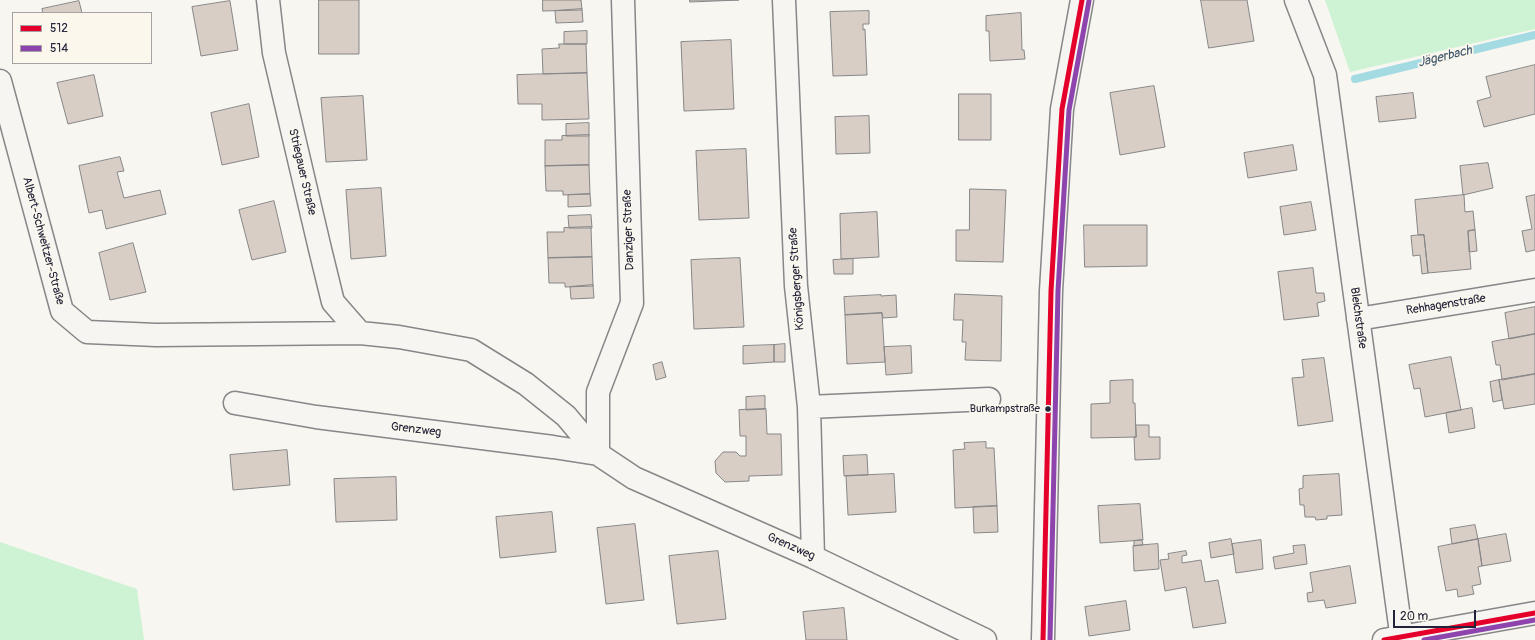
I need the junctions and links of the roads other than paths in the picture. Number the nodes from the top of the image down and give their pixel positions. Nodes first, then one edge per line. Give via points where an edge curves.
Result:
1 (268, 0) edge
2 (622, 0) edge
3 (784, 0) edge
4 (1082, 0) edge
5 (1296, 0) edge
6 (0, 81) edge
7 (1535, 290) edge
8 (1358, 319) junction
9 (315, 332) joint
10 (360, 333) junction
11 (989, 399) dead end
12 (235, 403) dead end
13 (809, 407) junction
14 (598, 454) junction
15 (813, 557) junction
16 (1535, 613) edge
17 (1396, 639) edge
18 (985, 640) edge
19 (1043, 640) edge

1 - 10 street, Striegauer Straße via 274,53 333,302
2 - 14 street, Danziger Straße via 632,303 598,392
3 - 13 street, Königsberger Straße via 796,286
4 - 19 street via 1062,109 1051,291
5 - 8 street, Bleichstraße via 1325,75
6 - 9 street, Albert-Schweitzer-Straße via 62,311 87,332 156,335
7 - 8 street, Rehhagenstraße
8 - 17 street, Bleichstraße
9 - 10 street, Grenzweg
10 - 14 street, Grenzweg via 471,350 526,384 566,416
11 - 13 street
12 - 14 street, Grenzweg via 316,417
13 - 15 street, Königsberger Straße
14 - 15 street, Grenzweg via 634,478
15 - 18 street, Grenzweg
16 - 17 street

